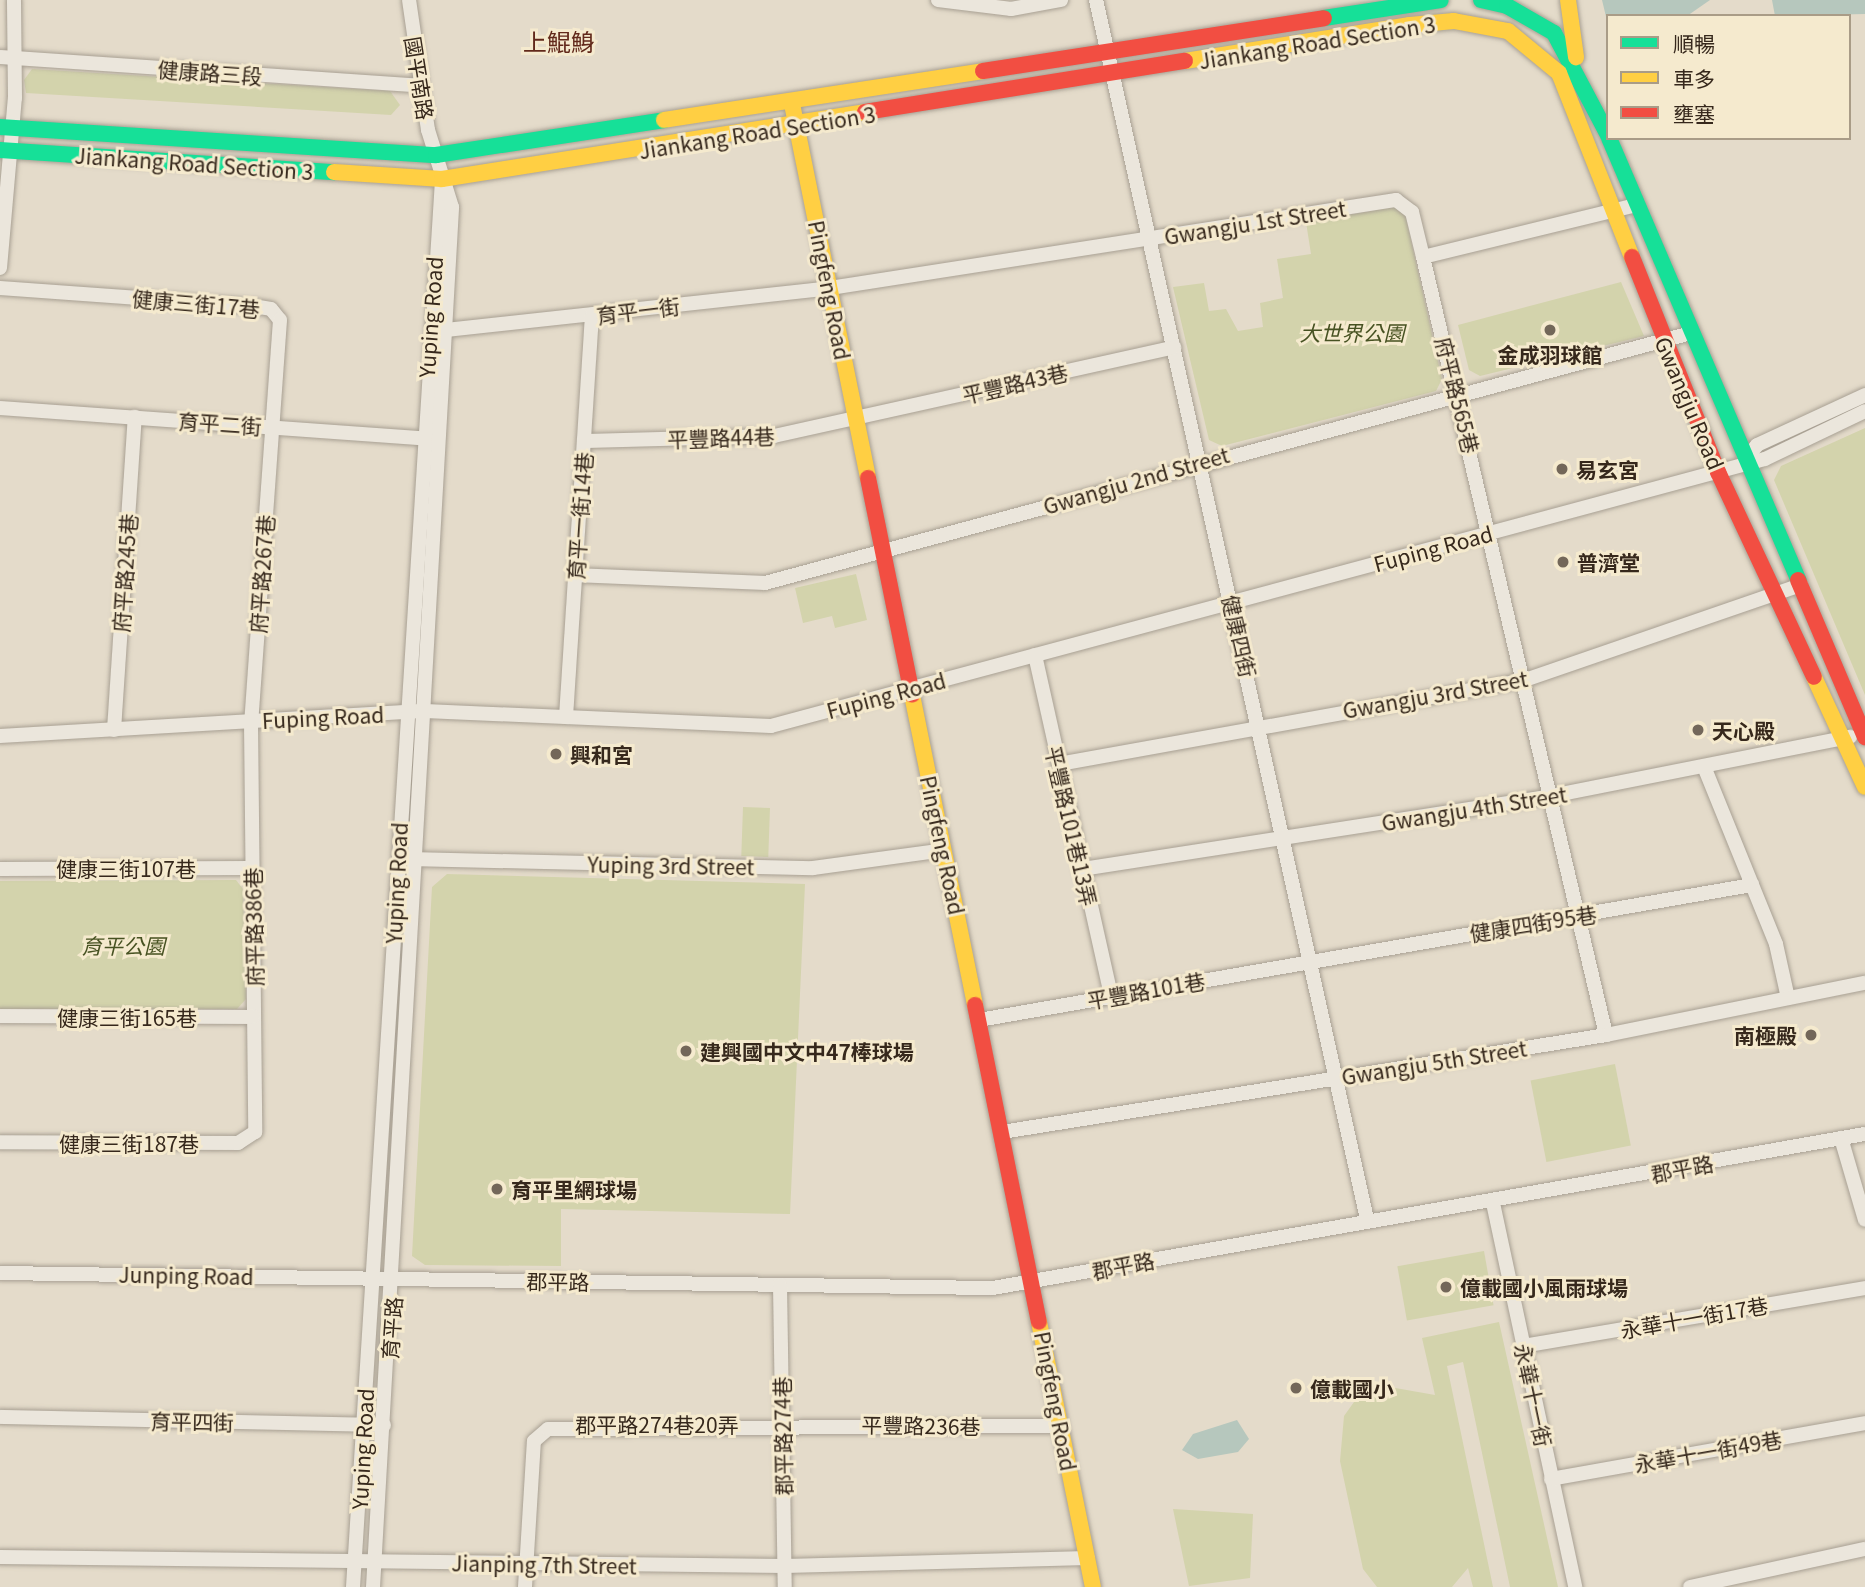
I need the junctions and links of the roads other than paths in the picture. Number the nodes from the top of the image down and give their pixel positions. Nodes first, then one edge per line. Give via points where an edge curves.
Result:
1 (14, 0) edge
2 (409, 0) edge
3 (938, 0) edge
4 (1061, 0) edge
5 (1097, 0) edge
6 (1379, 0) edge
7 (1441, 0) edge
8 (1481, 0) edge
9 (1568, 0) edge
10 (1508, 3) edge
11 (1530, 8) edge
12 (1320, 20) junction
13 (1508, 31) junction
14 (1108, 55) junction
15 (7, 58) edge
16 (1112, 76) junction
17 (420, 86) junction
18 (1590, 92) junction
19 (792, 104) junction
20 (6, 127) edge
21 (797, 127) junction
22 (1606, 129) edge
23 (1611, 140) edge
24 (5, 151) edge
25 (436, 155) junction
26 (442, 179) junction
27 (1637, 205) junction
28 (1613, 212) junction
29 (1150, 238) junction
30 (1423, 257) junction
31 (0, 268) edge
32 (0, 288) edge
33 (830, 288) junction
34 (592, 315) junction
35 (446, 330) junction
36 (1691, 333) junction
37 (1664, 342) junction
38 (1174, 347) junction
39 (1458, 392) junction
40 (1865, 395) edge
41 (0, 408) edge
42 (1865, 411) edge
43 (135, 417) junction
44 (856, 418) junction
45 (272, 427) junction
46 (423, 438) junction
47 (440, 439) junction
48 (584, 442) junction
49 (1745, 460) junction
50 (1200, 461) junction
51 (1718, 472) junction
52 (1491, 533) junction
53 (883, 551) junction
54 (575, 575) junction
55 (1801, 585) junction
56 (1780, 593) junction
57 (1233, 602) junction
58 (1035, 655) junction
59 (1525, 680) junction
60 (911, 688) junction
61 (425, 711) junction
62 (406, 712) junction
63 (566, 717) junction
64 (251, 722) junction
65 (1260, 724) junction
66 (114, 730) junction
67 (1864, 734) edge
68 (0, 736) edge
69 (1844, 740) junction
70 (1059, 764) junction
71 (1705, 769) junction
72 (1865, 787) edge
73 (1552, 796) junction
74 (1286, 837) junction
75 (944, 850) junction
76 (397, 859) junction
77 (417, 859) junction
78 (252, 868) junction
79 (0, 869) edge
80 (1082, 869) junction
81 (1752, 885) junction
82 (1579, 916) junction
83 (1313, 960) junction
84 (1865, 983) edge
85 (1111, 996) junction
86 (1788, 998) junction
87 (0, 1016) edge
88 (253, 1017) junction
89 (979, 1020) junction
90 (1605, 1035) junction
91 (1334, 1078) junction
92 (255, 1132) joint
93 (1002, 1132) junction
94 (1865, 1133) edge
95 (1841, 1138) junction
96 (0, 1142) edge
97 (1493, 1203) junction
98 (1367, 1219) junction
99 (1865, 1220) edge
100 (0, 1273) edge
101 (372, 1276) junction
102 (395, 1278) junction
103 (1032, 1282) junction
104 (780, 1284) junction
105 (1865, 1288) edge
106 (1523, 1346) junction
107 (0, 1417) edge
108 (1865, 1423) edge
109 (782, 1424) junction
110 (363, 1425) junction
111 (384, 1425) junction
112 (1061, 1426) junction
113 (1551, 1479) junction
114 (1865, 1549) edge
115 (0, 1557) edge
116 (1088, 1558) junction
117 (355, 1562) junction
118 (375, 1562) junction
119 (526, 1564) junction
120 (785, 1566) junction
121 (353, 1587) edge
122 (373, 1587) edge
123 (525, 1587) edge
124 (785, 1587) edge
125 (1093, 1587) edge
126 (1575, 1587) edge
127 (1690, 1587) edge

1 - 15 street
2 - 17 street, 國平南路
3 - 4 street via 1011,9
5 - 14 street, 健康四街
6 - 12 street
7 - 12 street, Jiankang Road Section 3
8 - 10 street
9 - 18 street via 1575,52
10 - 11 street
10 - 13 street
11 - 13 street
11 - 18 street, Gwangju Road via 1554,33
12 - 14 street, Jiankang Road Section 3
13 - 16 street, Jiankang Road Section 3 via 1454,21 1410,25
13 - 28 street, Gwangju Road via 1542,53 1559,73
14 - 16 street, 健康四街
14 - 19 street, Jiankang Road Section 3
15 - 17 street, 健康路三段
15 - 20 street
16 - 21 street, Jiankang Road Section 3
16 - 29 street, 健康四街
17 - 25 street, 國平南路
18 - 22 street, Gwangju Road
19 - 21 street, Pingfeng Road
19 - 25 street, Jiankang Road Section 3
20 - 24 street
20 - 25 street, Jiankang Road Section 3
21 - 26 street, Jiankang Road Section 3
21 - 33 street, Pingfeng Road
23 - 27 street, Gwangju Road
24 - 26 street, Jiankang Road Section 3
24 - 31 street
25 - 26 street, Yuping Road
26 - 35 street, Yuping Road via 452,207
26 - 46 street, Yuping Road
27 - 28 street
27 - 36 street, Gwangju Road
28 - 30 street
28 - 37 street, Gwangju Road
29 - 30 street, Gwangju 1st Street via 1396,200 1412,212
29 - 33 street, Gwangju 1st Street
29 - 38 street, 健康四街
30 - 39 street, 府平路565巷
32 - 45 street, 健康三街17巷 via 271,309 280,320
33 - 34 street, 育平一街
33 - 44 street, Pingfeng Road
34 - 35 street, 育平一街
34 - 48 street, 育平一街14巷
35 - 47 street, Yuping Road
36 - 37 street, Gwangju 2nd Street
36 - 49 street, Gwangju Road
37 - 39 street, Gwangju 2nd Street
37 - 51 street, Gwangju Road
38 - 44 street, 平豐路43巷
38 - 50 street, 健康四街
39 - 50 street, Gwangju 2nd Street
39 - 52 street, 府平路565巷
40 - 49 street via 1757,445
41 - 43 street, 育平二街
42 - 49 street via 1765,459
43 - 45 street, 育平二街
43 - 66 street, 府平路245巷
44 - 48 street, 平豐路44巷 via 774,436
44 - 53 street, Pingfeng Road
45 - 46 street, 育平二街
45 - 64 street, 府平路267巷
46 - 47 street, 育平二街
46 - 62 street, Yuping Road
47 - 61 street, Yuping Road
48 - 54 street, 育平一街14巷
49 - 51 street, Fuping Road
49 - 55 street, Gwangju Road
50 - 53 street, Gwangju 2nd Street
50 - 57 street, 健康四街
51 - 52 street, Fuping Road
51 - 56 street, Gwangju Road
52 - 57 street, Fuping Road
52 - 59 street, 府平路565巷
53 - 54 street, Gwangju 2nd Street via 765,583
53 - 60 street, Pingfeng Road
54 - 63 street, 育平一街14巷
55 - 56 street, Gwangju 3rd Street
55 - 67 street, Gwangju Road
56 - 59 street, Gwangju 3rd Street
56 - 69 street, Gwangju Road
57 - 58 street, Fuping Road
57 - 65 street, 健康四街
58 - 60 street, Fuping Road
58 - 70 street, 平豐路101巷13弄
59 - 65 street, Gwangju 3rd Street
59 - 73 street, 府平路565巷
60 - 63 street, Fuping Road via 771,726
60 - 75 street, Pingfeng Road
61 - 62 street, Fuping Road
61 - 63 street, Fuping Road
61 - 77 street, Yuping Road
62 - 64 street, Fuping Road
62 - 76 street, Yuping Road
64 - 66 street, Fuping Road
64 - 78 street, 府平路386巷
65 - 70 street, Gwangju 3rd Street
65 - 74 street, 健康四街
66 - 68 street, Fuping Road
67 - 69 street, Gwangju 4th Street
69 - 71 street, Gwangju 4th Street
69 - 72 street, Gwangju Road
70 - 80 street, 平豐路101巷13弄
71 - 73 street, Gwangju 4th Street
71 - 81 street
73 - 74 street, Gwangju 4th Street
73 - 82 street, 府平路565巷
74 - 80 street, Gwangju 4th Street
74 - 83 street, 健康四街
75 - 77 street, Yuping 3rd Street via 813,868
75 - 89 street, Pingfeng Road
76 - 77 street, Yuping 3rd Street
76 - 101 street, Yuping Road
77 - 102 street, Yuping Road
78 - 79 street, 健康三街107巷
78 - 88 street, 府平路386巷
80 - 85 street, 平豐路101巷13弄
81 - 82 street, 健康四街95巷
81 - 86 street
82 - 83 street, 健康四街95巷
82 - 90 street, 府平路565巷
83 - 85 street, 平豐路101巷
83 - 91 street, 健康四街
84 - 86 street, Gwangju 5th Street
85 - 89 street, 平豐路101巷
86 - 90 street, Gwangju 5th Street
87 - 88 street, 健康三街165巷
88 - 92 street, 府平路386巷
89 - 93 street, Pingfeng Road
90 - 91 street, Gwangju 5th Street
91 - 93 street, Gwangju 5th Street
91 - 98 street, 健康四街
92 - 96 street, 健康三街187巷 via 238,1143
93 - 103 street, Pingfeng Road
94 - 95 street, 郡平路
95 - 97 street, 郡平路
95 - 99 street
97 - 98 street, 郡平路
97 - 106 street, 永華十一街
98 - 103 street, 郡平路
100 - 101 street, Junping Road
101 - 102 street, 郡平路
101 - 110 street, Yuping Road
102 - 104 street, 郡平路
102 - 111 street, 育平路
103 - 104 street, 郡平路 via 993,1288
103 - 112 street, Pingfeng Road
104 - 109 street, 郡平路274巷
105 - 106 street, 永華十一街17巷
106 - 113 street, 永華十一街
107 - 110 street, 育平四街
108 - 113 street, 永華十一街49巷
109 - 112 street, 平豐路236巷
109 - 119 street, 郡平路274巷20弄 via 548,1429 534,1441
109 - 120 street, 郡平路274巷
110 - 111 street, 育平四街
110 - 117 street, Yuping Road
111 - 118 street, 育平路
112 - 116 street, Pingfeng Road
113 - 126 street, 永華十一街
114 - 127 street
115 - 117 street, Jianping 7th Street
116 - 120 street, Jianping 7th Street
116 - 125 street, Pingfeng Road
117 - 118 street, Jianping 7th Street
117 - 121 street, Yuping Road
118 - 119 street, Jianping 7th Street
118 - 122 street, 育平路
119 - 120 street, Jianping 7th Street
119 - 123 street, 郡平路274巷20弄
120 - 124 street, 郡平路274巷

